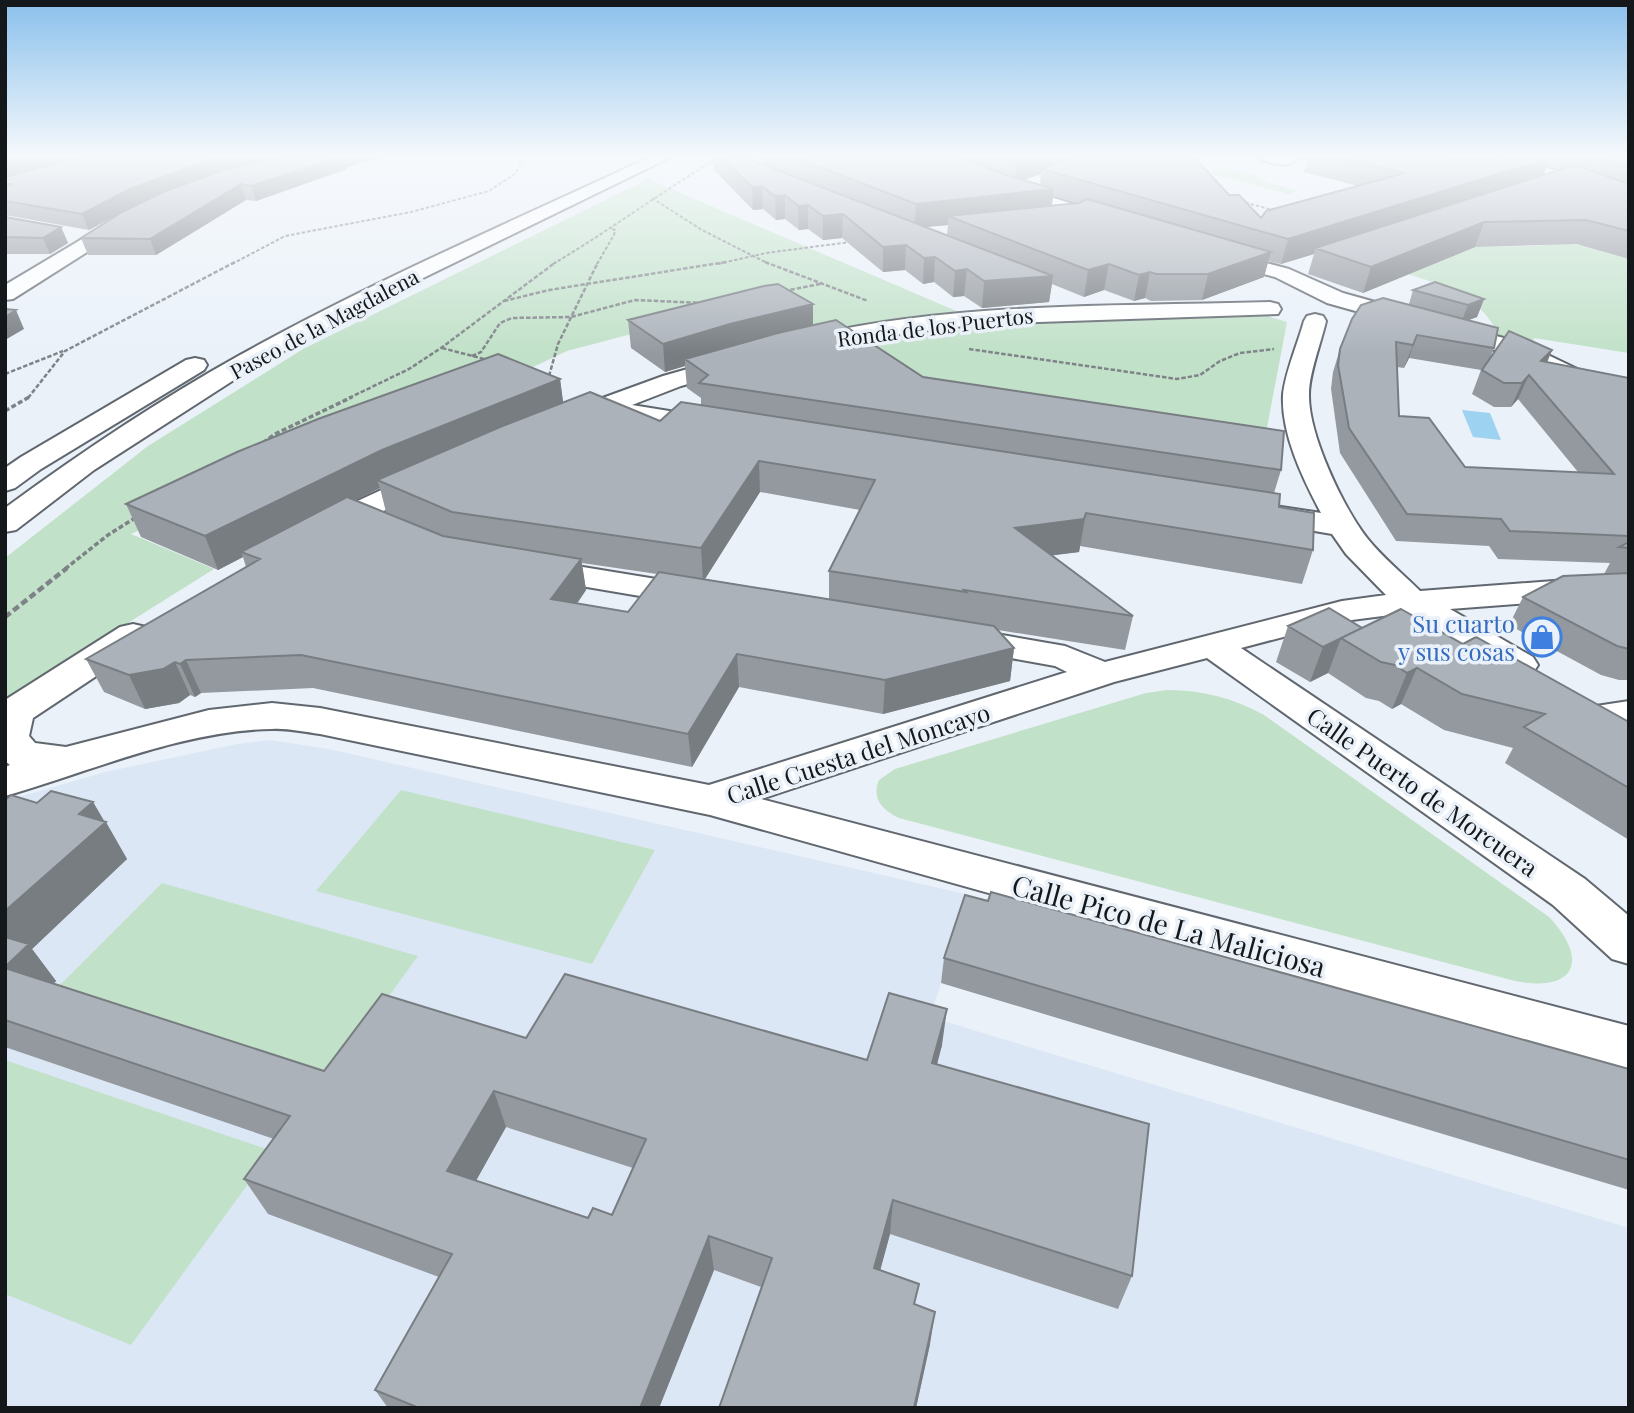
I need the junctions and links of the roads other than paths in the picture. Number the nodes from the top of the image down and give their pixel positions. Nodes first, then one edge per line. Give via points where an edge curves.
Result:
1 (121, 223) edge
2 (492, 223) edge
3 (524, 223) edge
4 (1113, 223) edge
5 (1130, 228) edge
6 (68, 235) dead end
7 (93, 240) junction
8 (1192, 248) edge
9 (1315, 262) edge
10 (1274, 290) junction
11 (5, 294) edge
12 (1060, 296) dead end
13 (1335, 298) junction
14 (1097, 311) junction
15 (1315, 321) junction
16 (239, 341) dead end
17 (216, 353) dead end
18 (1629, 394) edge
19 (599, 408) junction
20 (737, 430) edge
21 (535, 432) edge
22 (449, 468) edge
23 (5, 482) edge
24 (1233, 509) edge
25 (354, 512) junction
26 (5, 523) edge
27 (390, 528) edge
28 (1350, 537) junction
29 (297, 542) edge
30 (506, 564) edge
31 (1629, 588) edge
32 (724, 600) edge
33 (1412, 602) junction
34 (1342, 611) junction
35 (159, 620) edge
36 (929, 634) edge
37 (1211, 644) junction
38 (1101, 674) junction
39 (10, 714) edge
40 (1622, 718) edge
41 (842, 760) junction
42 (66, 761) junction
43 (5, 782) edge
44 (710, 800) junction
45 (853, 840) junction
46 (1629, 945) edge
47 (1629, 1049) edge

1 - 7 street
2 - 16 street, Paseo de la Magdalena
3 - 26 street, Paseo de la Magdalena via 248,360 84,464
4 - 5 street
6 - 7 street
7 - 11 street
8 - 10 street via 1243,264
9 - 10 street
10 - 13 street
10 - 14 street, Ronda de los Puertos
10 - 15 street via 1289,317
12 - 14 street
13 - 15 street via 1350,308 1350,314
13 - 18 street via 1517,349 1589,384
14 - 19 street, Ronda de los Puertos via 934,321 834,337 672,382
15 - 28 street via 1296,394 1300,424 1311,459
17 - 23 street, Paseo de la Magdalena
19 - 20 street
19 - 21 street, Ronda de los Puertos
22 - 25 street
24 - 28 street
25 - 27 street
25 - 29 street
28 - 33 street
28 - 34 street via 1355,586
30 - 32 street
31 - 33 street, Calle Cuesta del Moncayo
33 - 34 street, Calle Cuesta del Moncayo
33 - 40 street via 1564,690
34 - 37 street, Calle Cuesta del Moncayo
35 - 39 street
36 - 38 street via 1065,657
37 - 38 street, Calle Cuesta del Moncayo
37 - 46 street, Calle Puerto de Morcuera via 1569,891
38 - 41 street, Calle Cuesta del Moncayo
39 - 42 street via 8,738 23,755
41 - 44 street, Calle Cuesta del Moncayo
41 - 45 street via 821,784 820,799 835,828
42 - 43 street, Calle Cuesta del Moncayo
42 - 44 street, Calle Cuesta del Moncayo via 209,723 272,716 320,721
44 - 45 street, Calle Pico de La Maliciosa
45 - 47 street, Calle Pico de La Maliciosa

